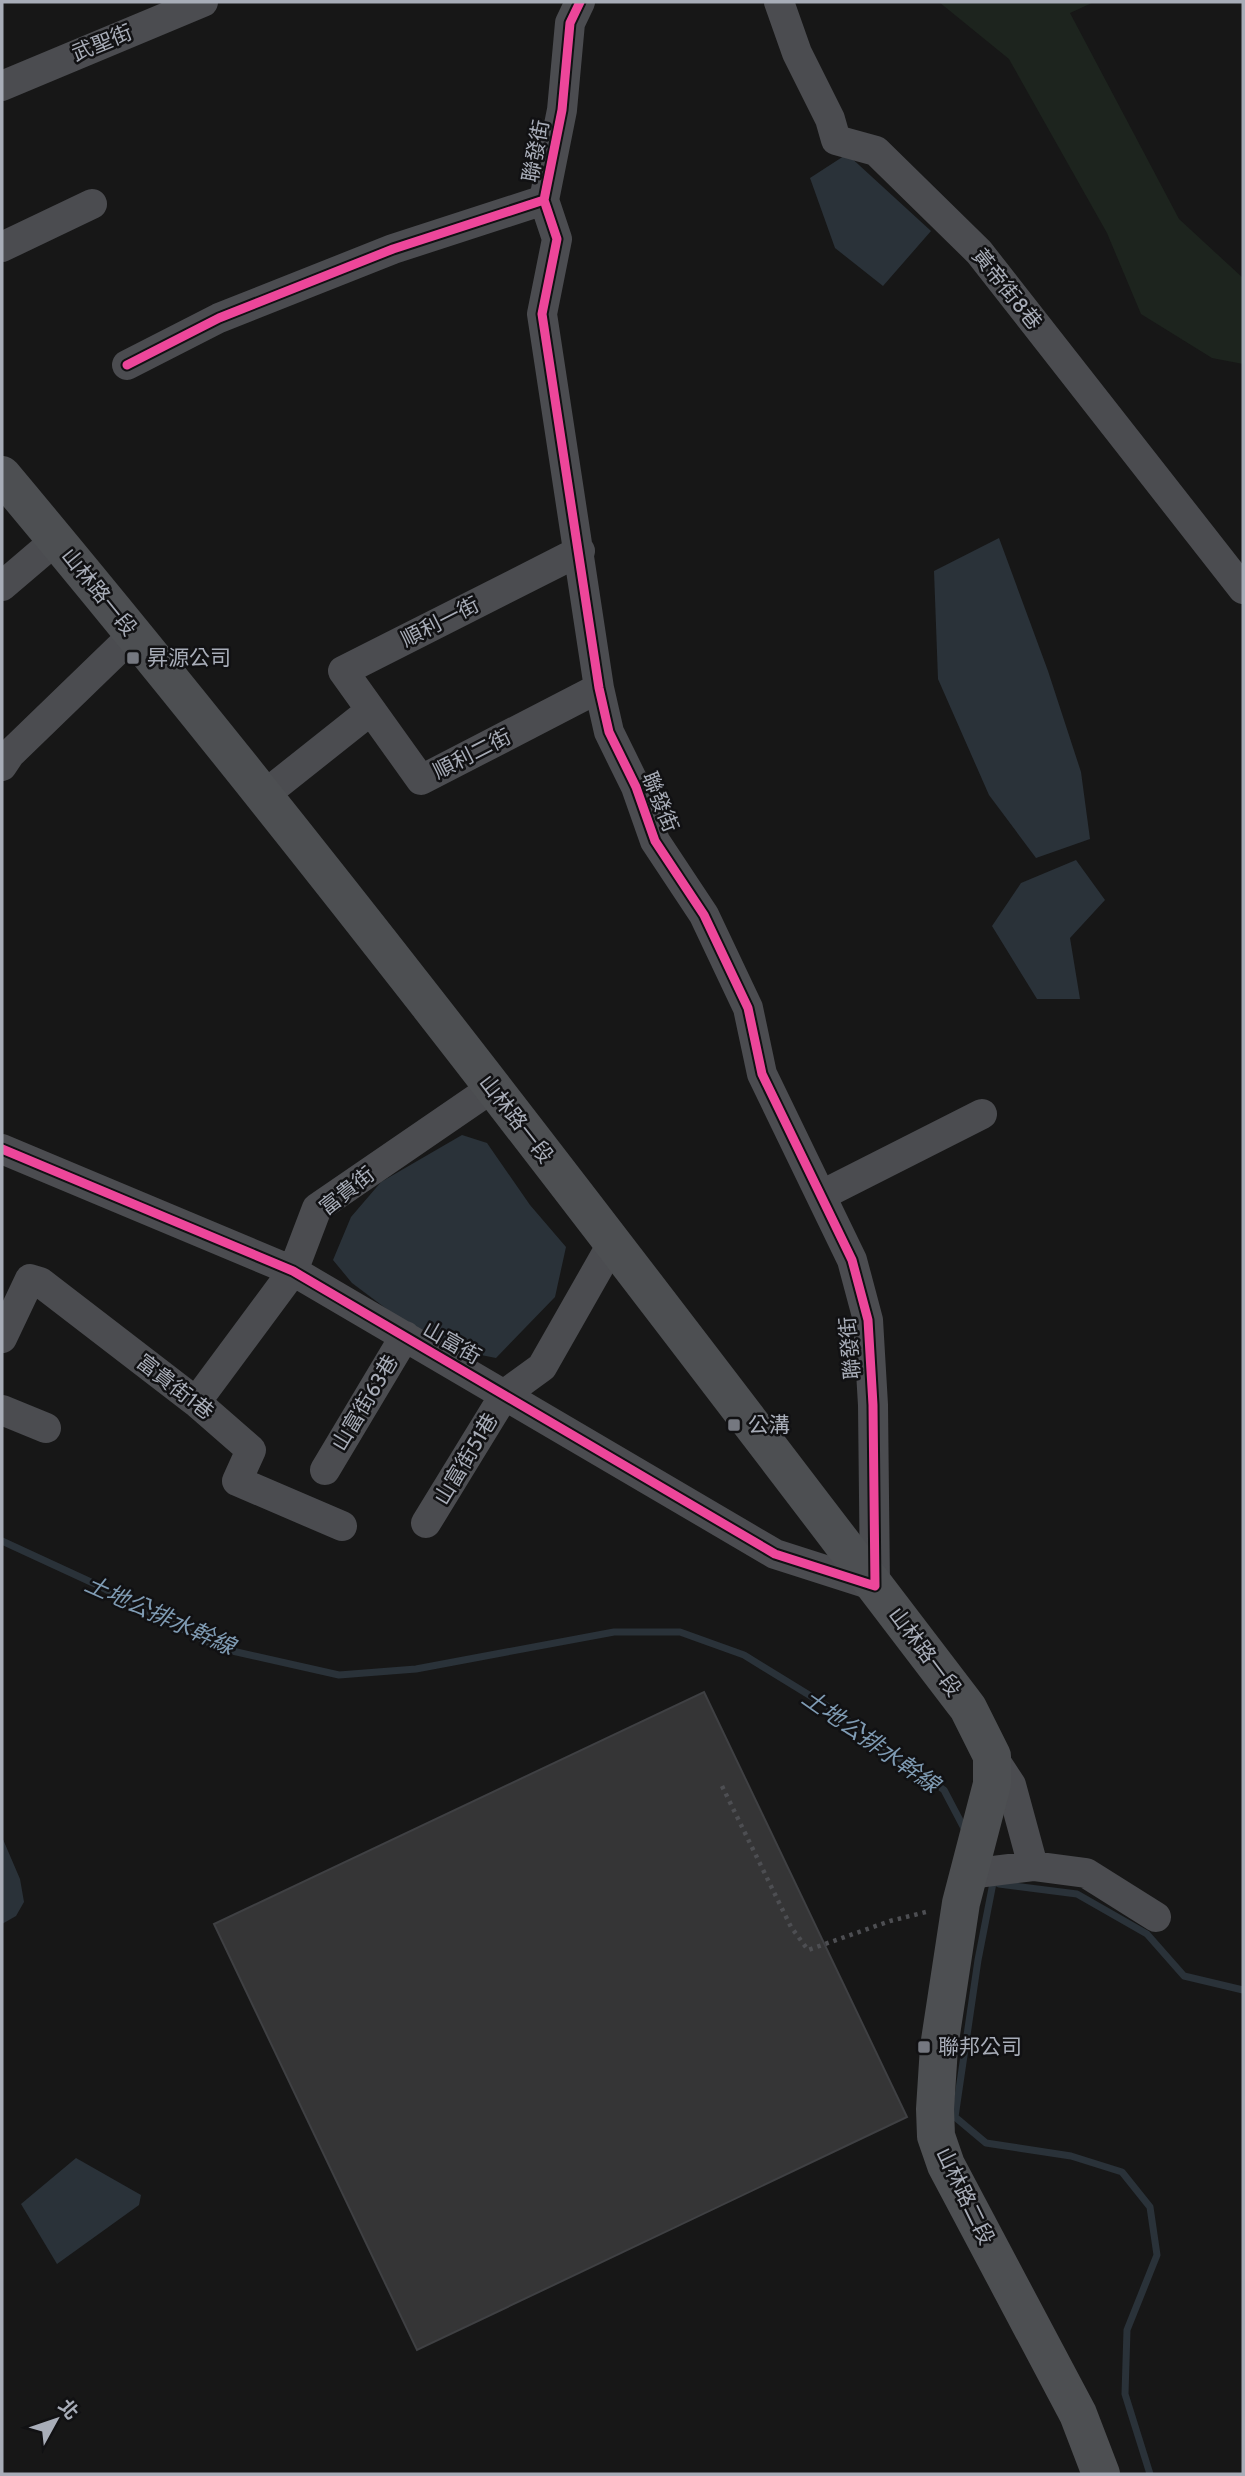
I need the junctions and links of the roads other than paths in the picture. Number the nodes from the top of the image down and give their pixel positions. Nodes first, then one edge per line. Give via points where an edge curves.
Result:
1 (203, 2) edge
2 (580, 2) edge
3 (779, 2) edge
4 (2, 86) edge
5 (544, 200) junction
6 (92, 204) dead end
7 (2, 247) edge
8 (127, 365) dead end
9 (2, 475) edge
10 (56, 540) junction
11 (580, 551) junction
12 (2, 586) edge
13 (1243, 589) edge
14 (134, 634) junction
15 (599, 688) junction
16 (370, 711) junction
17 (2, 765) edge
18 (263, 796) junction
19 (492, 1088) junction
20 (982, 1114) dead end
21 (2, 1149) edge
22 (822, 1195) junction
23 (612, 1244) junction
24 (293, 1270) junction
25 (10, 1299) edge
26 (405, 1336) junction
27 (2, 1338) edge
28 (505, 1394) junction
29 (196, 1402) junction
30 (2, 1410) edge
31 (46, 1428) dead end
32 (324, 1470) dead end
33 (426, 1523) dead end
34 (342, 1526) dead end
35 (875, 1586) junction
36 (992, 1770) junction
37 (1033, 1866) junction
38 (977, 1875) junction
39 (1156, 1917) dead end
40 (1101, 2474) edge

1 - 4 street, 武聖街
2 - 5 street, 聯發街 via 570,23 562,110
3 - 13 street, 黃帝街8巷 via 835,139 876,151 979,251
5 - 8 street via 393,249 219,317
5 - 11 street, 聯發街 via 557,239 542,314
6 - 7 street
9 - 10 main road, 山林路一段
10 - 12 street
10 - 14 main road, 山林路一段
11 - 15 street, 聯發街
11 - 16 street, 順利一街 via 343,671
14 - 17 street
14 - 18 main road, 山林路一段
15 - 16 street, 順利二街 via 421,780
15 - 22 street, 聯發街 via 609,732 655,841 704,915 748,1008 762,1074
16 - 18 street
18 - 19 main road, 山林路一段
19 - 23 main road, 山林路一段
19 - 24 street, 富貴街 via 317,1208
20 - 22 street
21 - 24 street, 山富街
22 - 35 street, 聯發街 via 852,1260 868,1320
23 - 28 street via 542,1367
23 - 35 main road, 山林路一段
24 - 26 street, 山富街
24 - 29 street, 富貴街
25 - 27 street, 富貴街1巷
25 - 29 street, 富貴街1巷 via 30,1279 40,1282
26 - 28 street, 山富街
26 - 32 street, 山富街63巷
28 - 33 street, 山富街51巷
28 - 35 street, 山富街 via 775,1554
29 - 34 street, 富貴街1巷 via 251,1450 237,1481
30 - 31 street
35 - 36 main road, 山林路一段 via 968,1708
36 - 37 street via 1011,1785
36 - 38 main road, 山林路二段
37 - 38 street
37 - 39 street via 1086,1873
38 - 40 main road, 山林路二段 via 939,2047 936,2136 946,2165 1078,2414

